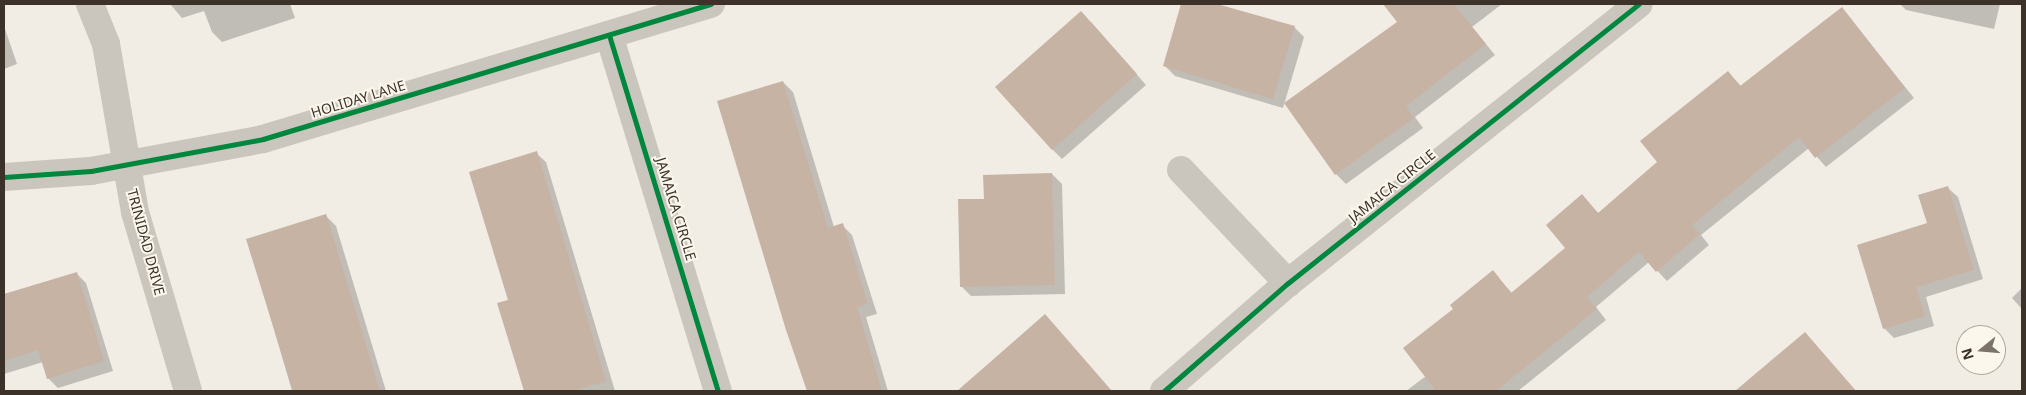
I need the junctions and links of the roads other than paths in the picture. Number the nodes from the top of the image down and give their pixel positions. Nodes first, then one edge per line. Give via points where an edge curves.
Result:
1 (90, 4) edge
2 (711, 4) edge
3 (1638, 4) edge
4 (608, 35) junction
5 (128, 165) junction
6 (1181, 170) dead end
7 (4, 177) edge
8 (1288, 283) junction
9 (188, 391) edge
10 (718, 391) edge
11 (1164, 391) edge

1 - 5 street, TRINIDAD DRIVE via 106,44
2 - 4 street, HOLIDAY LANE
3 - 8 street, JAMAICA CIRCLE
4 - 5 street, HOLIDAY LANE via 264,139
4 - 10 street, JAMAICA CIRCLE
5 - 7 street, HOLIDAY LANE
5 - 9 street, TRINIDAD DRIVE via 135,212
6 - 8 street
8 - 11 street, JAMAICA CIRCLE

